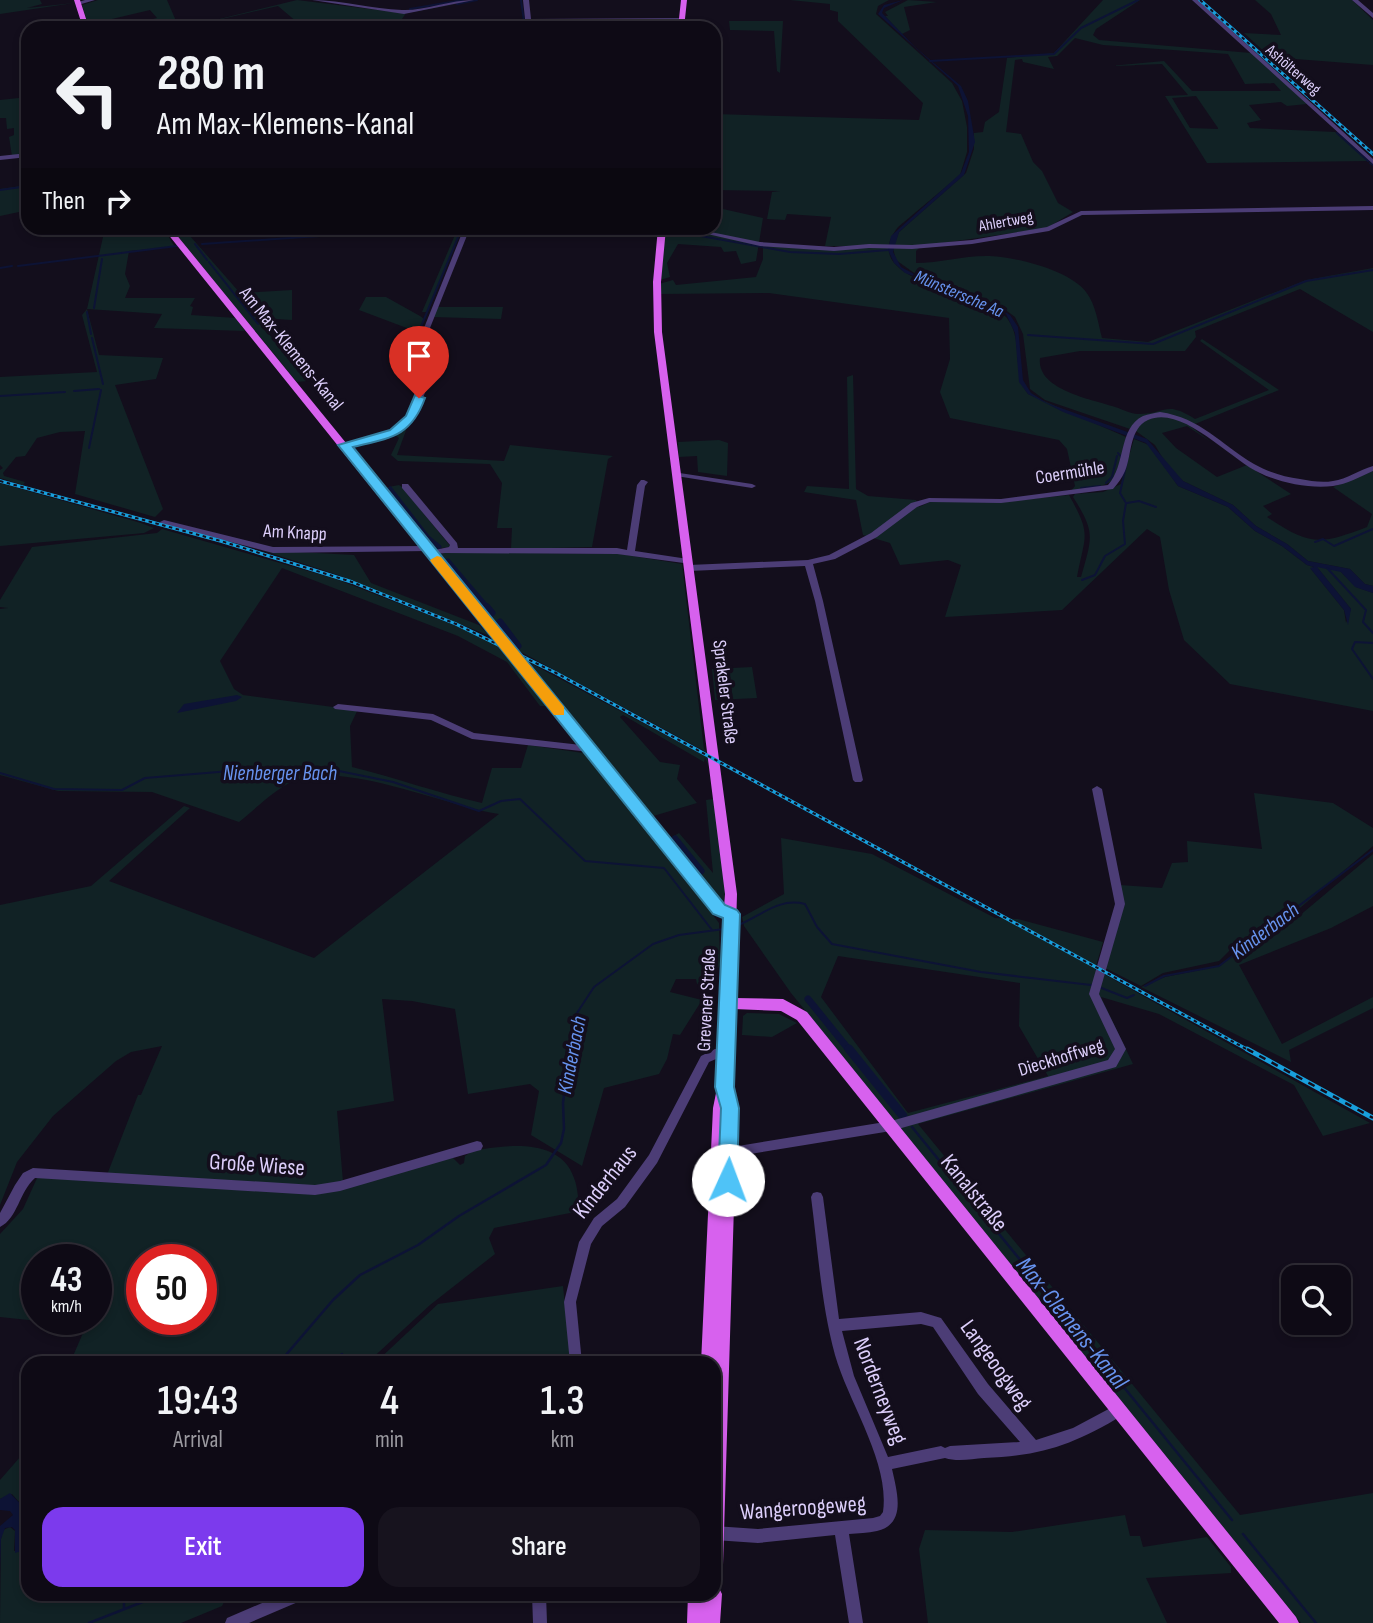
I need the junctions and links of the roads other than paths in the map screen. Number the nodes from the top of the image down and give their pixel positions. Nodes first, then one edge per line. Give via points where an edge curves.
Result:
1 (92, 0) edge
2 (316, 0) edge
3 (471, 0) edge
4 (526, 0) edge
5 (684, 0) edge
6 (1195, 0) edge
7 (1355, 0) edge
8 (78, 1) edge
9 (1373, 16) edge
10 (84, 21) edge
11 (528, 21) edge
12 (681, 21) edge
13 (21, 156) edge
14 (0, 158) edge
15 (1373, 162) edge
16 (1373, 208) edge
17 (173, 235) edge
18 (464, 235) edge
19 (661, 235) edge
20 (717, 235) edge
21 (345, 445) junction
22 (1373, 468) edge
23 (677, 474) junction
24 (644, 482) dead end
25 (405, 486) dead end
26 (752, 486) dead end
27 (164, 522) dead end
28 (453, 550) junction
29 (429, 551) junction
30 (631, 552) junction
31 (808, 563) junction
32 (689, 565) junction
33 (338, 707) dead end
34 (590, 749) junction
35 (858, 780) dead end
36 (1097, 789) dead end
37 (731, 922) junction
38 (728, 1003) junction
39 (726, 1054) junction
40 (724, 1087) junction
41 (891, 1126) junction
42 (477, 1146) dead end
43 (738, 1151) dead end
44 (817, 1197) dead end
45 (0, 1222) edge
46 (834, 1326) junction
47 (575, 1356) edge
48 (709, 1356) edge
49 (721, 1363) edge
50 (1118, 1410) junction
51 (1034, 1448) junction
52 (885, 1464) junction
53 (890, 1517) joint
54 (841, 1529) junction
55 (721, 1533) edge
56 (284, 1601) edge
57 (539, 1601) edge
58 (697, 1601) edge
59 (713, 1601) edge
60 (232, 1623) edge
61 (540, 1623) edge
62 (696, 1623) edge
63 (711, 1623) edge
64 (856, 1623) edge
65 (1290, 1623) edge

1 - 8 street
2 - 3 street via 404,12
4 - 11 street
5 - 12 main road
6 - 15 street, Ashölterweg
7 - 9 street
8 - 10 main road
13 - 14 street
16 - 20 street, Ahlertweg via 1081,213 1046,229 972,242 899,247 834,249 760,244
17 - 21 main road, Am Max-Klemens-Kanal
18 - 21 street via 425,333 426,379 412,417 387,436
19 - 23 main road, Sprakeler Straße via 656,309
21 - 29 main road, Am Max-Klemens-Kanal
22 - 31 street, Coermühle via 1339,482 1314,483 1263,472 1173,415 1146,417 1131,435 1116,483 1100,490 1001,501 922,502 874,535 832,557
23 - 26 street
23 - 32 main road, Sprakeler Straße
24 - 30 street
25 - 28 street via 454,545
27 - 29 street, Am Knapp via 281,551
28 - 29 street, Am Knapp
28 - 30 street, Am Knapp
29 - 34 main road, Am Max-Klemens-Kanal
30 - 32 street, Am Knapp
31 - 32 street, Coermühle
31 - 35 street
32 - 37 main road, Sprakeler Straße via 728,864
33 - 34 street via 433,717 472,736
34 - 37 main road, Am Max-Klemens-Kanal
36 - 41 street, Dieckhoffweg via 1120,904 1096,988 1121,1049 1112,1064
37 - 38 main road, Grevener Straße
38 - 39 main road, Grevener Straße
38 - 41 main road, Kanalstraße via 795,1010
39 - 40 main road, Grevener Straße
39 - 47 street, Kinderhaus via 705,1059 653,1158 585,1242 570,1302
40 - 48 main road, Grevener Straße
40 - 49 main road, Grevener Straße via 730,1108
41 - 43 street, Dieckhoffweg
41 - 50 main road, Kanalstraße
42 - 45 street, Große Wiese via 315,1190 29,1174
44 - 46 street, Norderneyweg
46 - 51 street, Langeoogweg via 920,1318 937,1322 983,1389
46 - 52 street, Norderneyweg via 848,1375
50 - 51 street via 1081,1434
50 - 65 main road, Kanalstraße
51 - 52 street via 946,1453
52 - 53 street, Norderneyweg
53 - 54 street, Wangeroogeweg via 880,1524
54 - 55 street, Wangeroogeweg via 758,1536
54 - 64 street
56 - 60 street
57 - 61 street
58 - 62 main road
59 - 63 main road

